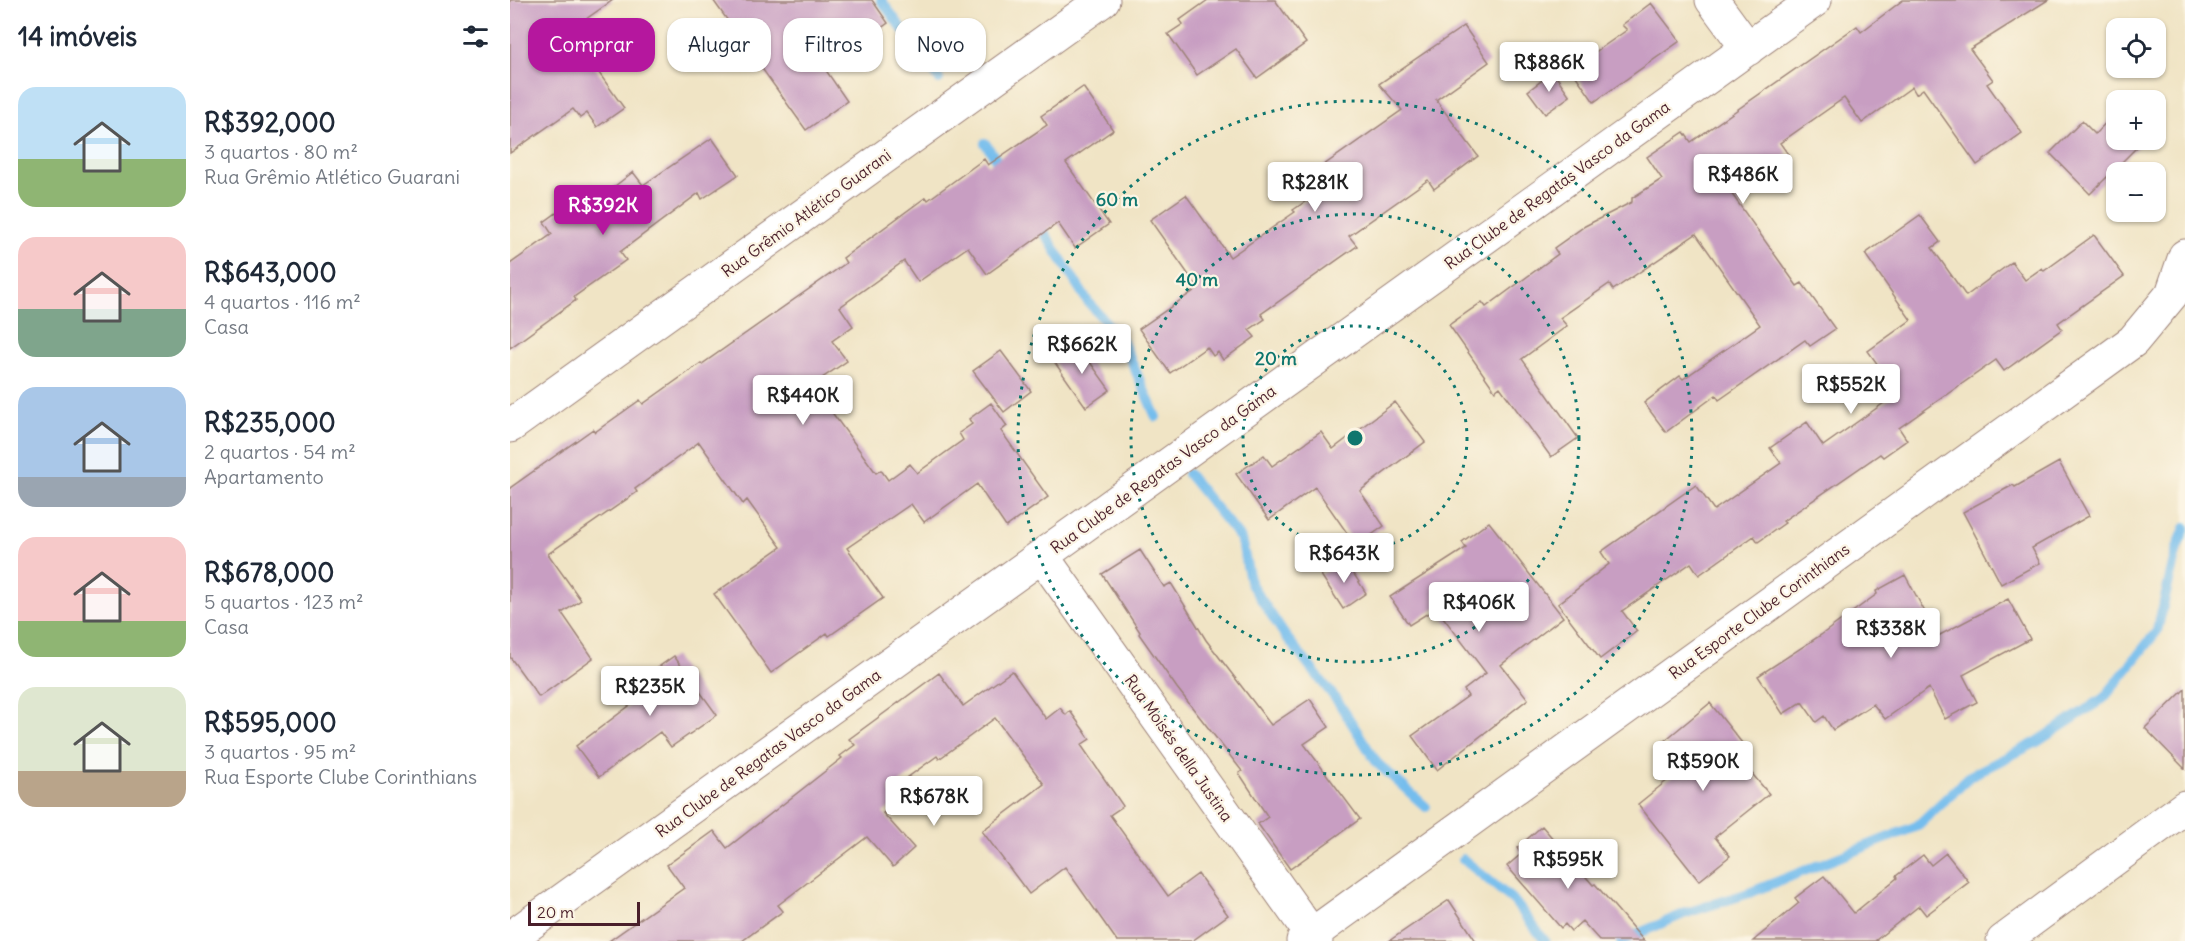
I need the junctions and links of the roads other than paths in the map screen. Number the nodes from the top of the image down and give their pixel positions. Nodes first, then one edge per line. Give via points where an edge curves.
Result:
1 (1102, 0) edge
2 (1712, 0) edge
3 (1815, 0) edge
4 (1748, 49) junction
5 (2185, 256) edge
6 (510, 426) edge
7 (1042, 556) junction
8 (2185, 807) edge
9 (510, 938) edge
10 (1310, 939) edge
11 (2003, 941) edge

1 - 6 street, Rua Grêmio Atlético Guarani
2 - 4 street
3 - 4 street, Rua Clube de Regatas Vasco da Gama
4 - 7 street, Rua Clube de Regatas Vasco da Gama
5 - 10 street, Rua Esporte Clube Corinthians via 2172,294 2133,341
7 - 9 street, Rua Clube de Regatas Vasco da Gama
7 - 10 street, Rua Moisés della Justina
8 - 11 street

